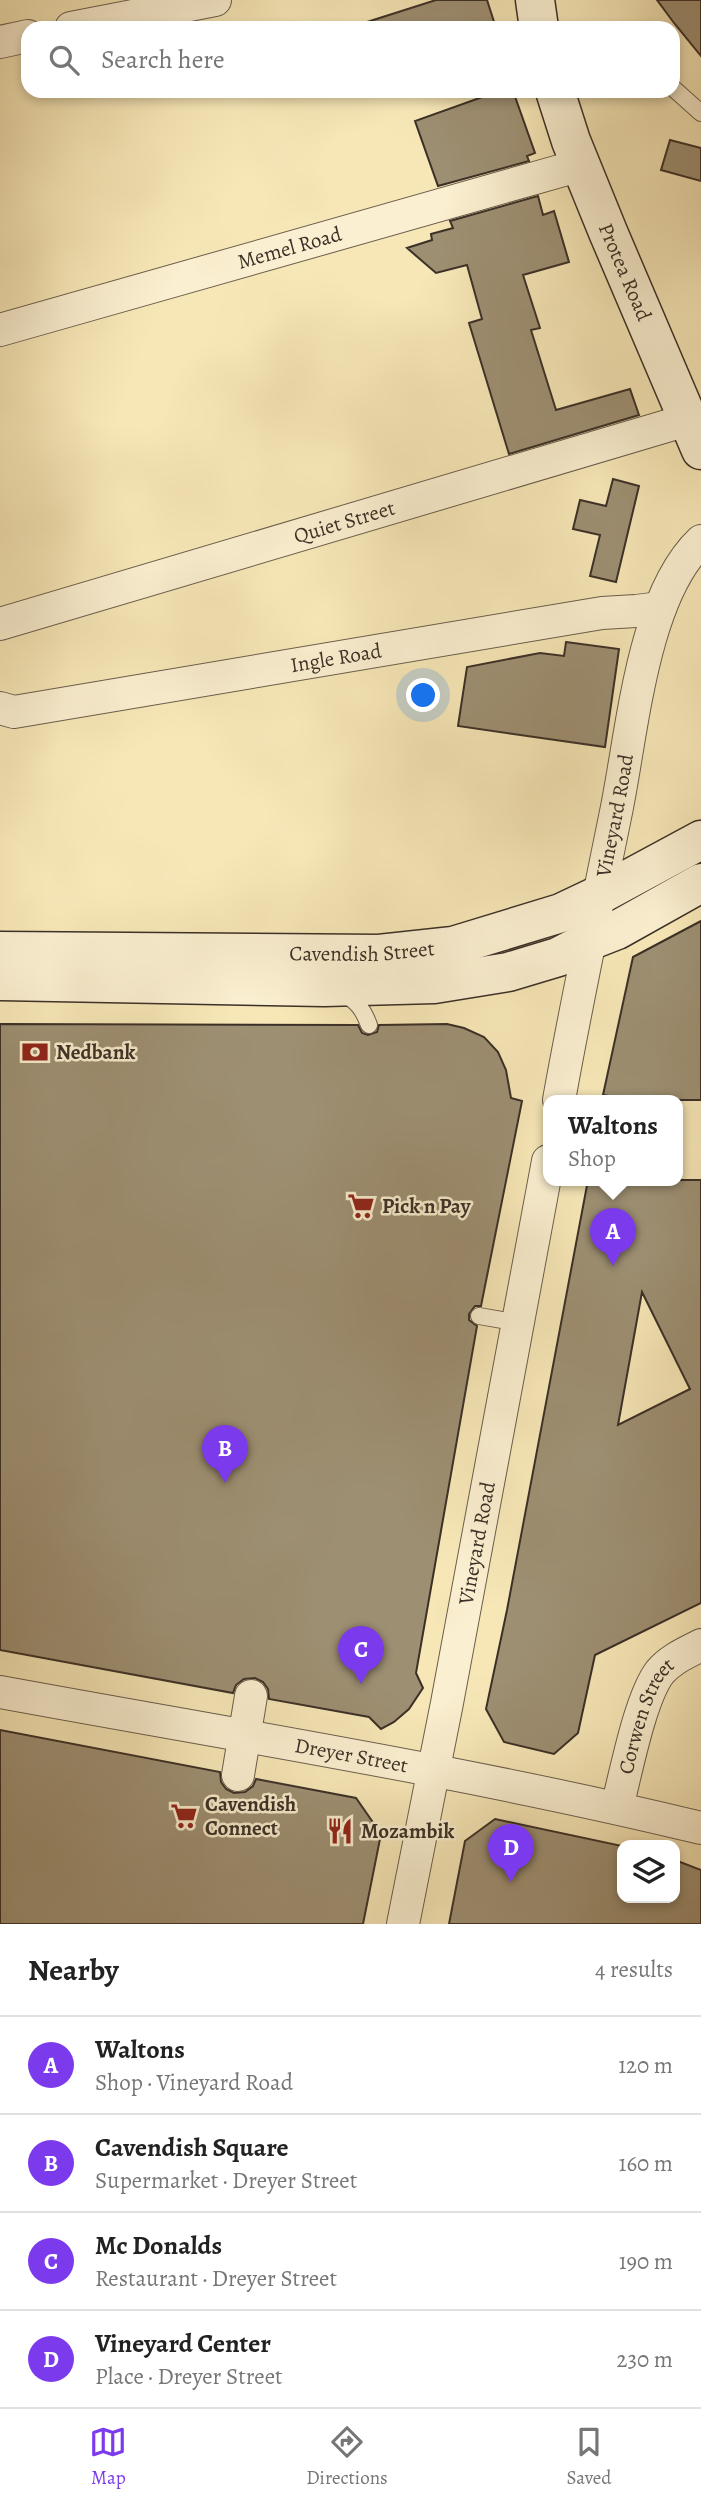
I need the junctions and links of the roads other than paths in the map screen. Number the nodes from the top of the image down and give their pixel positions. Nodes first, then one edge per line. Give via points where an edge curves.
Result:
1 (215, 0) edge
2 (535, 0) edge
3 (107, 21) edge
4 (538, 21) edge
5 (21, 38) edge
6 (0, 42) edge
7 (680, 95) edge
8 (557, 98) edge
9 (701, 113) edge
10 (581, 165) junction
11 (0, 330) edge
12 (694, 435) edge
13 (701, 541) edge
14 (660, 608) junction
15 (0, 624) edge
16 (7, 710) edge
17 (701, 840) edge
18 (701, 883) edge
19 (599, 895) junction
20 (589, 940) junction
21 (0, 951) edge
22 (0, 981) edge
23 (324, 988) junction
24 (369, 1025) dead end
25 (560, 1095) edge
26 (544, 1186) edge
27 (479, 1316) dead end
28 (519, 1323) junction
29 (701, 1645) edge
30 (0, 1692) edge
31 (251, 1696) dead end
32 (244, 1737) junction
33 (433, 1771) junction
34 (238, 1775) dead end
35 (617, 1807) junction
36 (701, 1828) edge
37 (403, 1924) edge

1 - 3 street
2 - 4 street
5 - 6 street
7 - 9 lane
8 - 10 street, Protea Road
10 - 11 street, Memel Road
10 - 12 street, Protea Road
12 - 15 street, Quiet Street
13 - 14 street, Vineyard Road via 678,570
14 - 16 street, Ingle Road via 589,615
14 - 19 street, Vineyard Road via 648,644
17 - 19 street, Cavendish Street
18 - 20 street, Cavendish Street
19 - 20 street, Vineyard Road
19 - 21 street, Cavendish Street via 561,913 453,946 379,954
20 - 23 street, Cavendish Street via 558,957 508,972 434,984
20 - 25 street, Vineyard Road
22 - 23 street, Cavendish Street
23 - 24 lane via 356,1001
26 - 28 street, Vineyard Road
27 - 28 lane
28 - 33 street, Vineyard Road
29 - 35 street, Corwen Street via 672,1660 649,1688
30 - 32 street, Dreyer Street
31 - 32 street
32 - 33 street, Dreyer Street
32 - 34 street
33 - 35 street, Dreyer Street
33 - 37 street, Vineyard Road
35 - 36 street, Dreyer Street

